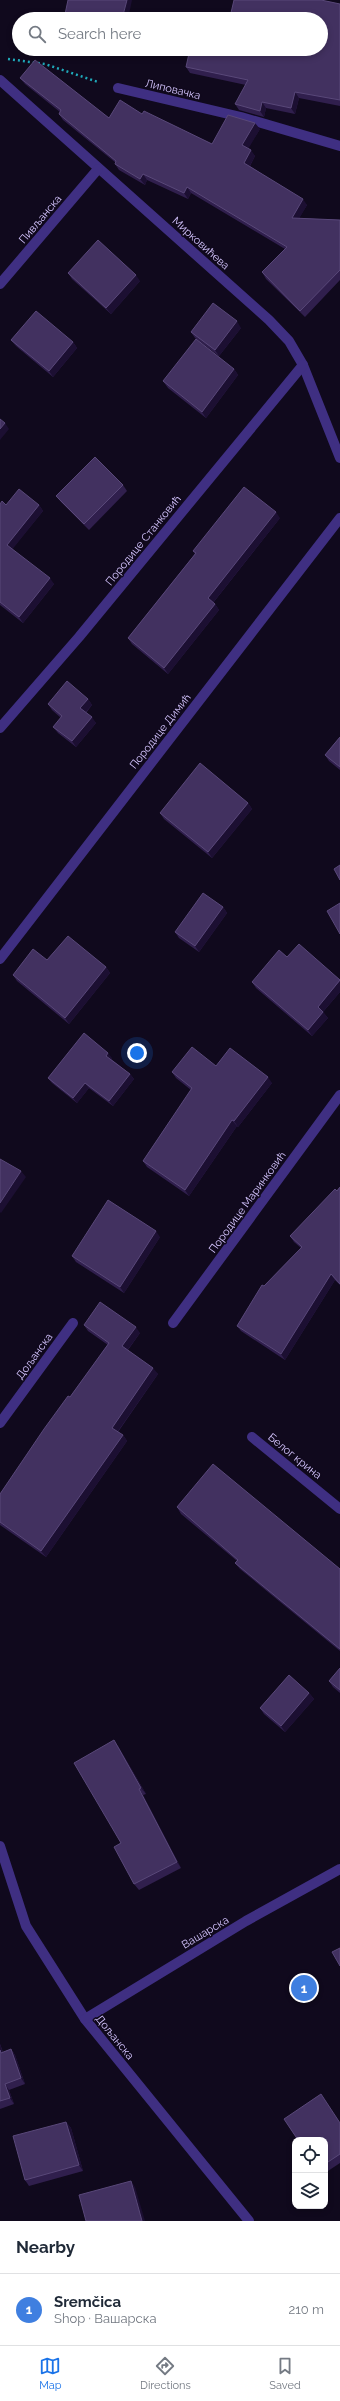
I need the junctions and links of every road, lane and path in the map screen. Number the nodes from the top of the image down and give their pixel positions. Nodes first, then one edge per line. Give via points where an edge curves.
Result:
1 (0, 58) edge
2 (0, 80) edge
3 (118, 88) joint
4 (340, 146) edge
5 (98, 169) junction
6 (0, 284) edge
7 (303, 365) junction
8 (340, 458) edge
9 (340, 518) edge
10 (0, 728) edge
11 (0, 959) edge
12 (340, 1095) edge
13 (73, 1323) dead end
14 (173, 1323) dead end
15 (0, 1423) edge
16 (252, 1437) dead end
17 (340, 1509) edge
18 (0, 1846) edge
19 (340, 1869) edge
20 (85, 2018) junction
21 (249, 2221) edge

1 - 3 path via 45,64
2 - 5 street, Мирковићева
3 - 4 street, Липовачка via 241,117
5 - 6 street, Пивљанска
5 - 7 street, Мирковићева via 269,320 289,341
7 - 8 street, Мирковићева
7 - 10 street, Породице Станковић via 79,637
9 - 11 street, Породице Димић
12 - 14 street, Породице Маринковић
13 - 15 street, Дољанска
16 - 17 street, Белог крина
18 - 20 street, Дољанска via 26,1926
19 - 20 street, Вашарска via 246,1921
20 - 21 street, Дољанска

